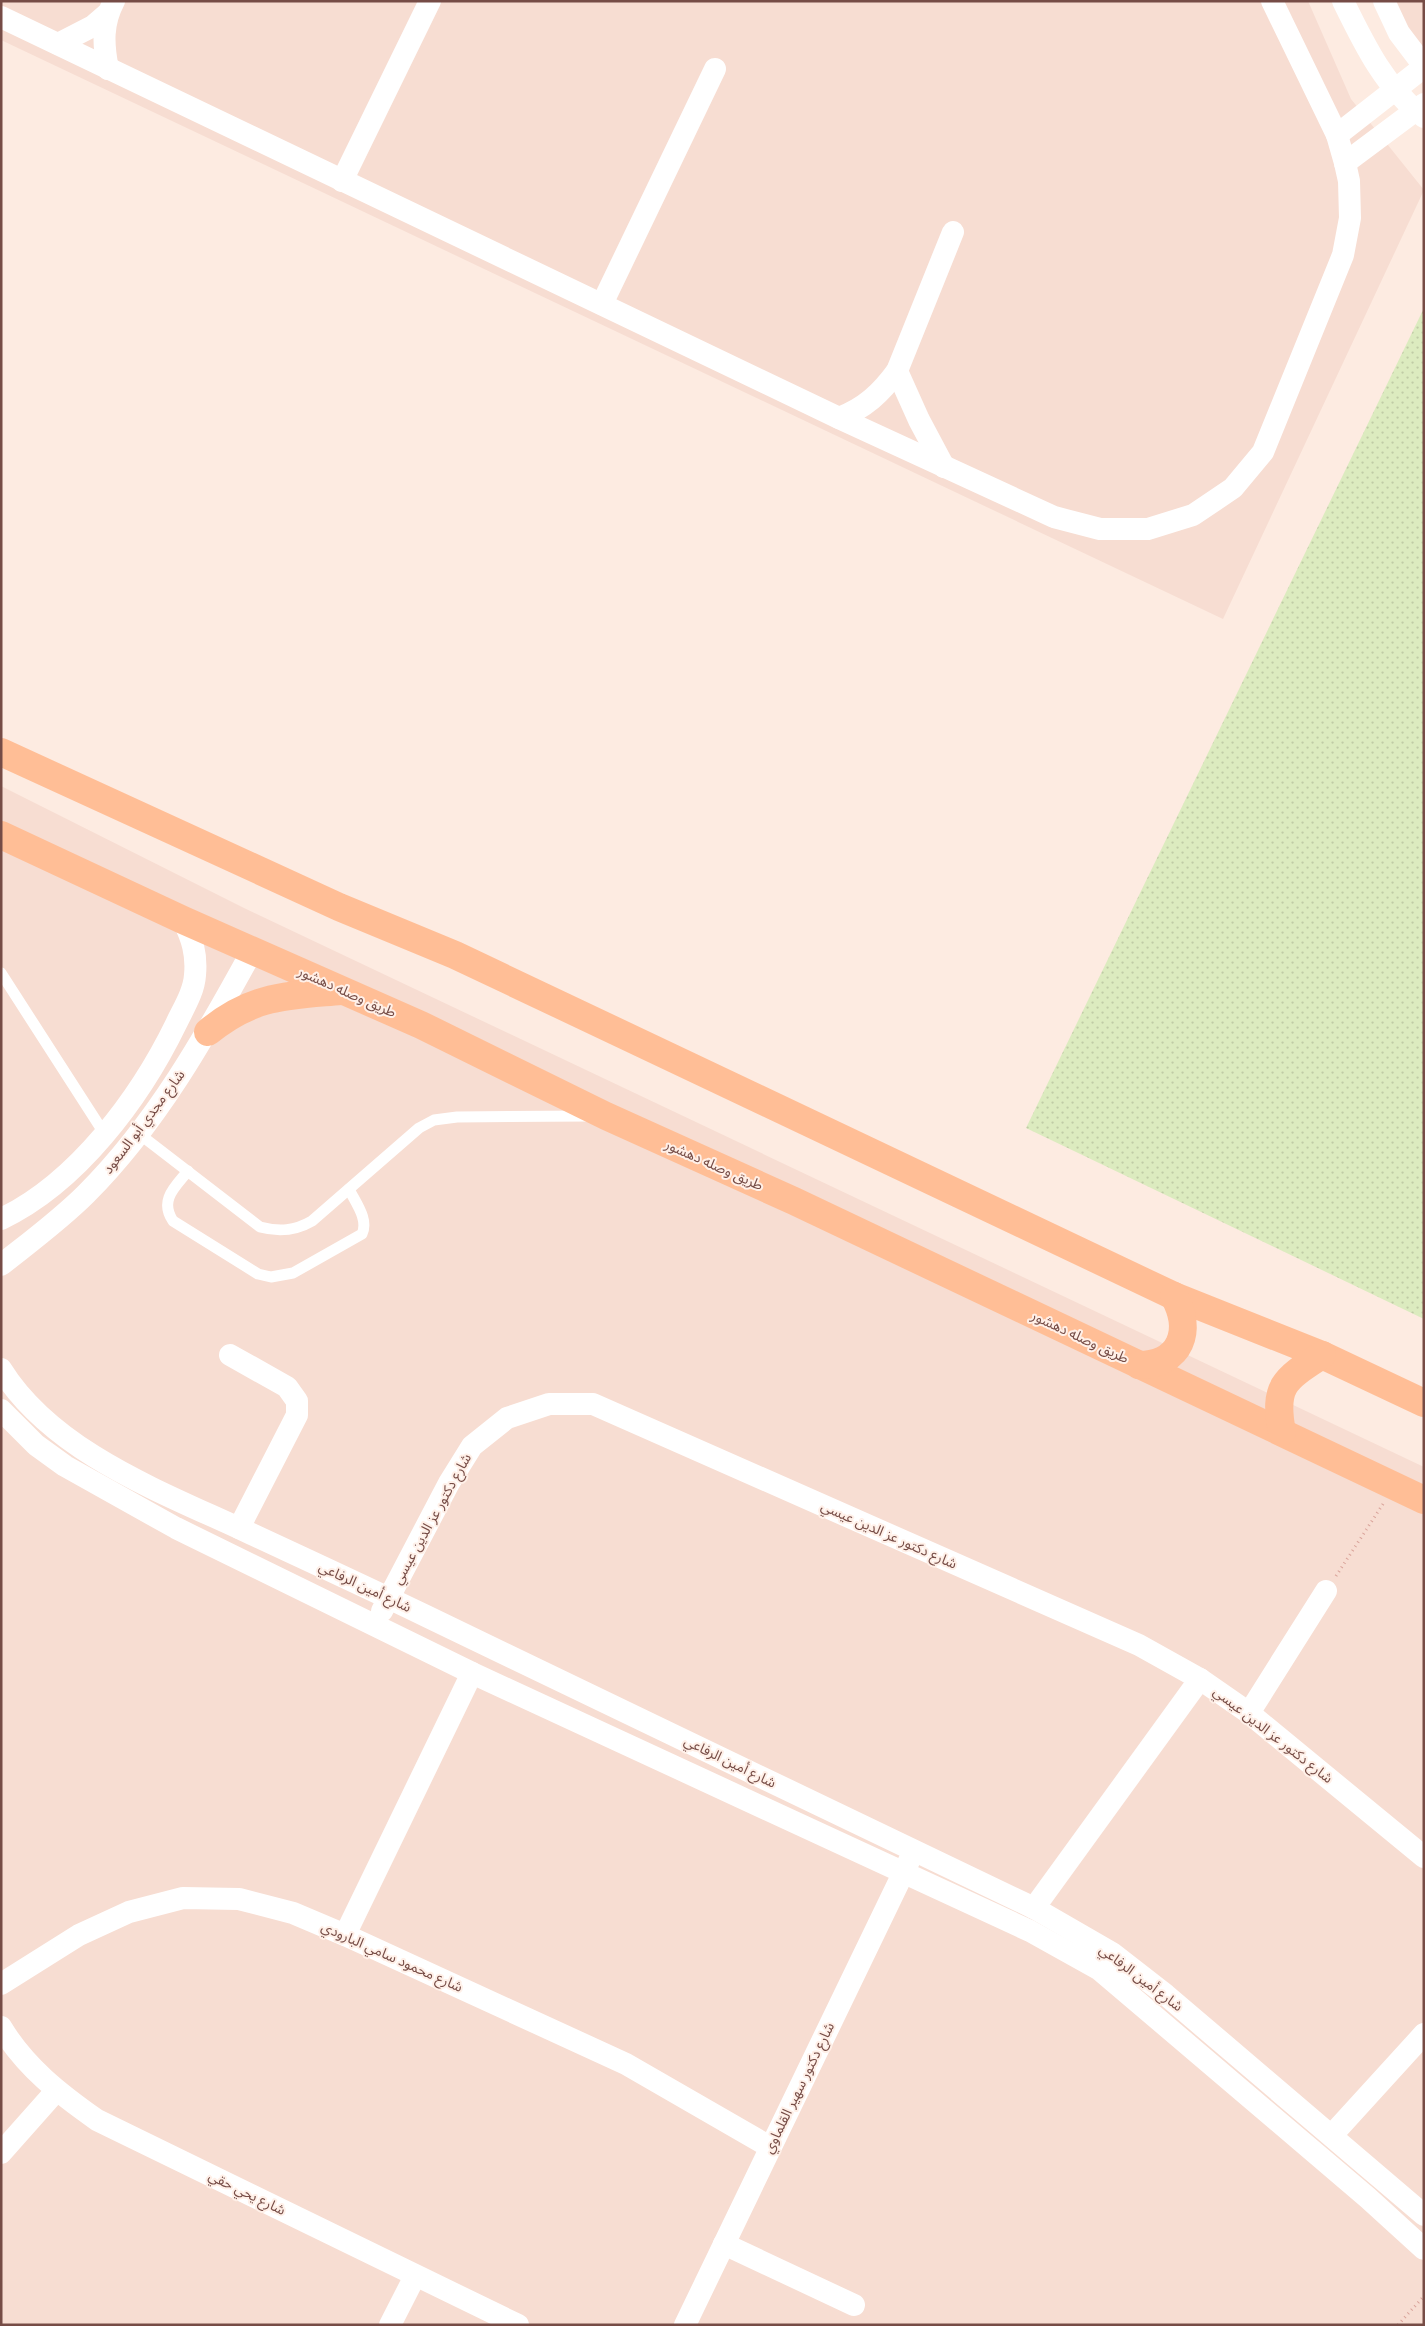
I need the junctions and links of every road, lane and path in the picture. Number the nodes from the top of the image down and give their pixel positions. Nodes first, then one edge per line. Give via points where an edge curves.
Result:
1 (430, 1) edge
2 (1272, 1) edge
3 (1344, 1) edge
4 (1384, 1) edge
5 (111, 7) edge
6 (1, 17) edge
7 (58, 44) junction
8 (1424, 66) edge
9 (108, 69) junction
10 (715, 69) dead end
11 (1396, 90) junction
12 (1421, 111) edge
13 (1337, 135) junction
14 (1345, 162) junction
15 (342, 181) junction
16 (953, 232) dead end
17 (602, 304) junction
18 (898, 371) junction
19 (839, 418) junction
20 (944, 466) junction
21 (1, 752) edge
22 (1, 835) edge
23 (183, 920) junction
24 (252, 951) junction
25 (1, 973) edge
26 (345, 990) junction
27 (208, 1032) junction
28 (161, 1054) junction
29 (185, 1068) junction
30 (606, 1116) junction
31 (138, 1133) junction
32 (104, 1134) junction
33 (188, 1171) junction
34 (349, 1189) junction
35 (2, 1219) edge
36 (23, 1248) junction
37 (1, 1265) edge
38 (1174, 1296) junction
39 (230, 1355) dead end
40 (1322, 1355) junction
41 (1139, 1365) junction
42 (1, 1369) edge
43 (1424, 1403) edge
44 (1, 1410) edge
45 (1282, 1432) junction
46 (1394, 1486) junction
47 (1424, 1500) edge
48 (239, 1528) junction
49 (1326, 1592) joint
50 (389, 1598) junction
51 (375, 1624) junction
52 (472, 1673) junction
53 (1200, 1679) junction
54 (1249, 1713) junction
55 (914, 1851) junction
56 (1424, 1857) edge
57 (903, 1873) junction
58 (1034, 1908) junction
59 (345, 1935) junction
60 (1106, 1961) junction
61 (1, 1984) edge
62 (1, 2027) edge
63 (1424, 2034) edge
64 (56, 2091) junction
65 (1332, 2135) junction
66 (770, 2147) junction
67 (1, 2153) edge
68 (1424, 2215) edge
69 (724, 2244) junction
70 (1424, 2249) edge
71 (416, 2276) junction
72 (1424, 2296) edge
73 (854, 2305) dead end
74 (390, 2325) edge
75 (518, 2325) edge
76 (685, 2325) edge
77 (1398, 2325) edge

1 - 15 street
2 - 13 street
3 - 11 street via 1367,50
4 - 8 street via 1399,33
5 - 7 street via 84,31
5 - 9 street via 104,31
6 - 7 street
7 - 9 street
8 - 11 street
9 - 15 street
10 - 17 street
11 - 12 street
11 - 13 street
12 - 14 street
13 - 14 street
14 - 20 street via 1350,181 1350,218 1343,255 1263,452 1233,488 1184,518 1148,529 1100,529 1054,517
15 - 17 street
16 - 18 street
17 - 19 street
18 - 19 street via 872,401
18 - 20 street
19 - 20 street
21 - 38 main road via 339,907 463,958
22 - 23 main road, طريق وصله دهشور
23 - 24 main road, طريق وصله دهشور
23 - 28 street, شارع مجدي أبو السعود via 192,938 196,957 195,977 190,996
24 - 26 main road, طريق وصله دهشور
24 - 27 street, شارع مجدي أبو السعود
25 - 32 lane
26 - 27 main road via 262,1000 242,1008
26 - 30 main road, طريق وصله دهشور
27 - 29 street, شارع مجدي أبو السعود
28 - 29 street
28 - 32 street, شارع مجدي أبو السعود
29 - 31 street, شارع مجدي أبو السعود
30 - 34 lane via 434,1120 419,1128
30 - 41 main road, طريق وصله دهشور via 803,1205
31 - 33 lane
31 - 36 street, شارع مجدي أبو السعود via 85,1196
32 - 35 street, شارع مجدي أبو السعود via 52,1188
33 - 34 lane via 260,1227 271,1230 303,1226
33 - 34 lane via 168,1196 167,1207 173,1221 258,1274 271,1277 293,1273 362,1234 364,1219
35 - 36 street via 8,1237
36 - 37 street, شارع مجدي أبو السعود
38 - 40 main road
38 - 41 main road via 1182,1311 1184,1334 1173,1354 1153,1365
39 - 48 street via 287,1387 297,1401 297,1415
40 - 43 main road
40 - 45 main road via 1296,1372 1283,1386 1277,1405
41 - 45 main road, طريق وصله دهشور
42 - 48 street, شارع أمين الرفاعي via 52,1427 80,1447 138,1480
44 - 51 street, شارع أمين الرفاعي via 36,1445 65,1466 176,1528
45 - 46 main road, طريق وصله دهشور
46 - 47 main road, طريق وصله دهشور
46 - 49 path
48 - 50 street, شارع أمين الرفاعي
49 - 54 street
50 - 51 street, شارع دكتور عز الدين عيسي
50 - 53 street, شارع دكتور عز الدين عيسي via 472,1446 515,1415 549,1404 593,1404 1139,1645
50 - 55 street, شارع أمين الرفاعي
51 - 52 street, شارع أمين الرفاعي
52 - 57 street, شارع أمين الرفاعي
52 - 59 street
53 - 54 street, شارع دكتور عز الدين عيسي
53 - 58 street
54 - 56 street, شارع دكتور عز الدين عيسي
55 - 57 street, شارع دكتور سهير القلماوي
55 - 58 street, شارع أمين الرفاعي
57 - 60 street, شارع أمين الرفاعي via 1030,1931
57 - 66 street, شارع دكتور سهير القلماوي
58 - 60 street, شارع أمين الرفاعي
59 - 61 street, شارع محمود سامي البارودي via 293,1913 239,1899 183,1898 129,1912 79,1935
59 - 66 street, شارع محمود سامي البارودي via 626,2064
60 - 65 street, شارع أمين الرفاعي via 1166,1995
60 - 70 street, شارع أمين الرفاعي
62 - 64 street, شارع يحي حقي via 12,2045
63 - 65 street
64 - 67 street
64 - 71 street, شارع يحي حقي via 97,2120
65 - 68 street, شارع أمين الرفاعي
66 - 69 street, شارع دكتور سهير القلماوي
69 - 73 street
69 - 76 street, شارع دكتور سهير القلماوي
71 - 74 street
71 - 75 street, شارع يحي حقي
72 - 77 path

